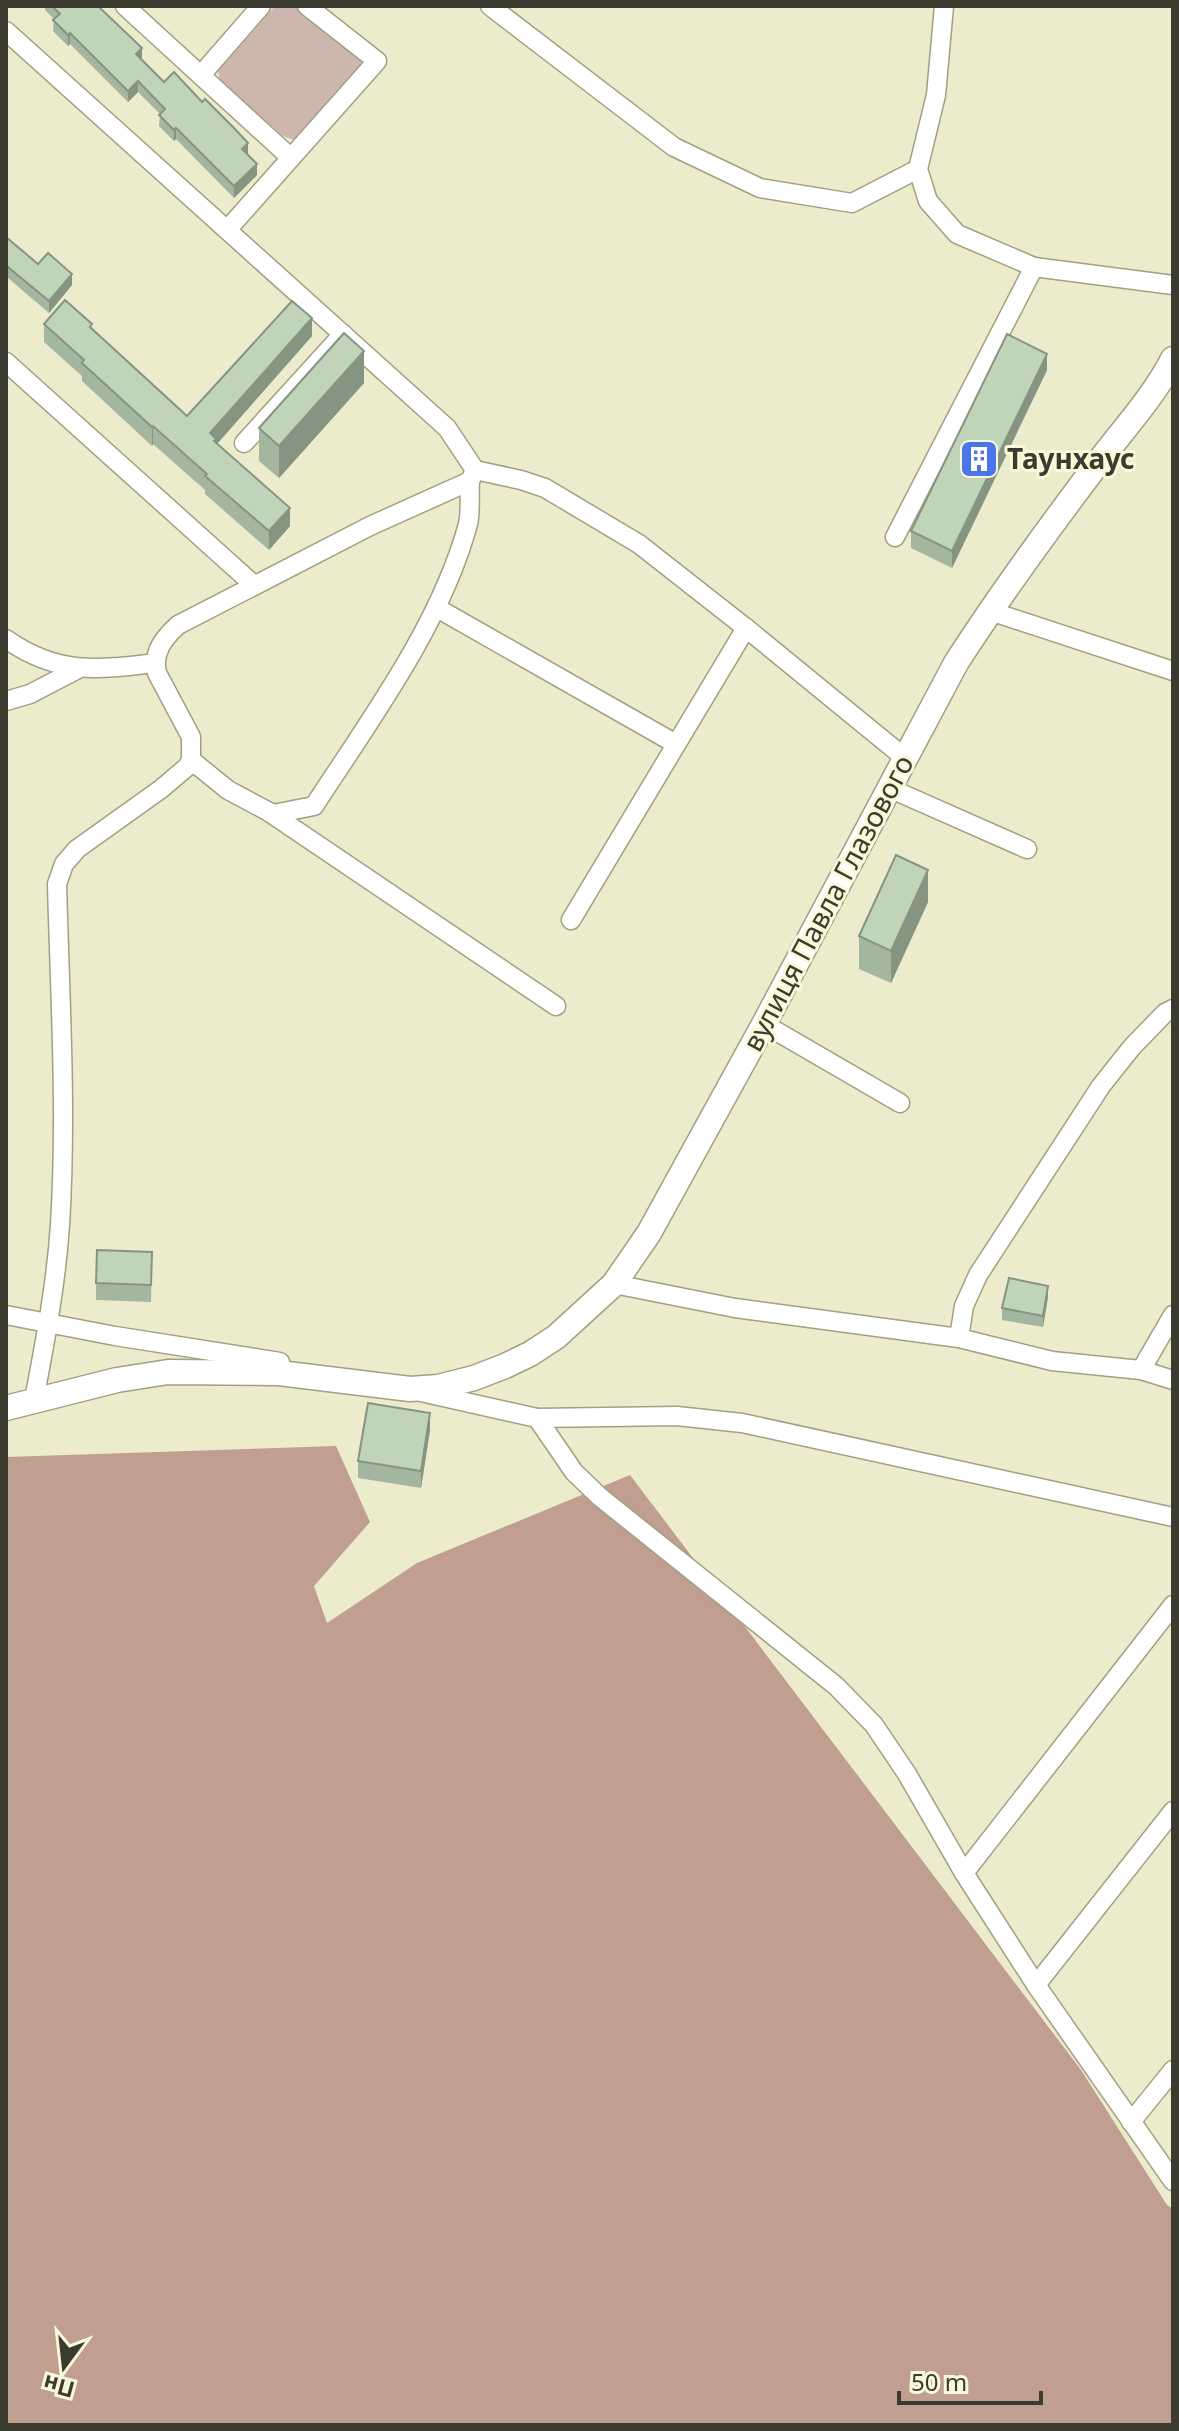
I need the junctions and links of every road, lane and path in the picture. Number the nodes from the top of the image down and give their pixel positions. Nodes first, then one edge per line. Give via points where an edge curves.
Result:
1 (125, 6) edge
2 (261, 6) edge
3 (307, 6) edge
4 (490, 6) edge
5 (944, 6) edge
6 (6, 31) edge
7 (201, 75) junction
8 (291, 158) junction
9 (918, 169) junction
10 (227, 230) junction
11 (1034, 267) junction
12 (1173, 285) edge
13 (343, 334) junction
14 (1173, 359) edge
15 (6, 362) edge
16 (244, 443) dead end
17 (472, 476) junction
18 (895, 537) dead end
19 (254, 585) junction
20 (437, 608) junction
21 (990, 611) junction
22 (746, 628) junction
23 (6, 639) edge
24 (155, 663) junction
25 (78, 669) junction
26 (1173, 671) edge
27 (6, 701) edge
28 (676, 744) junction
29 (905, 758) junction
30 (191, 760) junction
31 (889, 788) junction
32 (269, 812) junction
33 (1027, 849) dead end
34 (571, 920) dead end
35 (556, 1006) dead end
36 (1173, 1009) edge
37 (764, 1024) junction
38 (900, 1103) dead end
39 (614, 1284) junction
40 (6, 1315) edge
41 (1173, 1315) edge
42 (49, 1324) junction
43 (959, 1338) junction
44 (280, 1362) dead end
45 (1141, 1370) junction
46 (1173, 1380) edge
47 (410, 1389) junction
48 (34, 1400) junction
49 (6, 1408) edge
50 (537, 1418) junction
51 (1173, 1517) edge
52 (1173, 1605) edge
53 (1173, 1811) edge
54 (964, 1873) junction
55 (1036, 1985) junction
56 (1173, 2070) edge
57 (1131, 2122) junction
58 (1173, 2181) edge

1 - 7 street
2 - 7 street
3 - 8 street via 377,61
4 - 9 street via 674,147 760,188 852,203
5 - 9 street via 936,95
6 - 10 street
7 - 8 street
8 - 10 street
9 - 11 street via 928,201 957,234
10 - 13 street
11 - 12 street
11 - 18 street
13 - 16 street
13 - 17 street via 447,428
14 - 21 main road, вулиця Павла Глазового via 1154,392
15 - 19 street
17 - 19 street
17 - 20 street via 468,522
17 - 22 street via 509,477 545,488 639,544
19 - 24 street via 178,625 164,638
20 - 28 street
20 - 32 street via 314,806
21 - 26 street
21 - 29 main road, вулиця Павла Глазового
22 - 28 street
22 - 29 street
23 - 25 street
24 - 25 street
24 - 30 street via 191,737
25 - 27 street
28 - 34 street
29 - 31 main road, вулиця Павла Глазового
30 - 32 street via 228,790
30 - 42 street via 161,789 77,849 57,884 64,1093 60,1224
31 - 33 street
31 - 37 main road, вулиця Павла Глазового
32 - 35 street
36 - 43 street via 1101,1086 978,1275 964,1306
37 - 38 street
37 - 39 main road, вулиця Павла Глазового via 649,1233
39 - 43 street via 735,1308
39 - 47 main road, вулиця Павла Глазового via 530,1354 474,1378
40 - 42 street
41 - 45 street
42 - 44 street
42 - 48 street
43 - 45 street via 1052,1361
45 - 46 street
47 - 48 main road, вулиця Павла Глазового via 279,1373 192,1371 117,1380
47 - 50 street
48 - 49 main road, вулиця Павла Глазового
50 - 51 street via 677,1416 742,1423
50 - 54 street via 574,1472 600,1497 815,1668 874,1725
52 - 54 street
53 - 55 street
54 - 55 street
55 - 57 street
56 - 57 street
57 - 58 street

